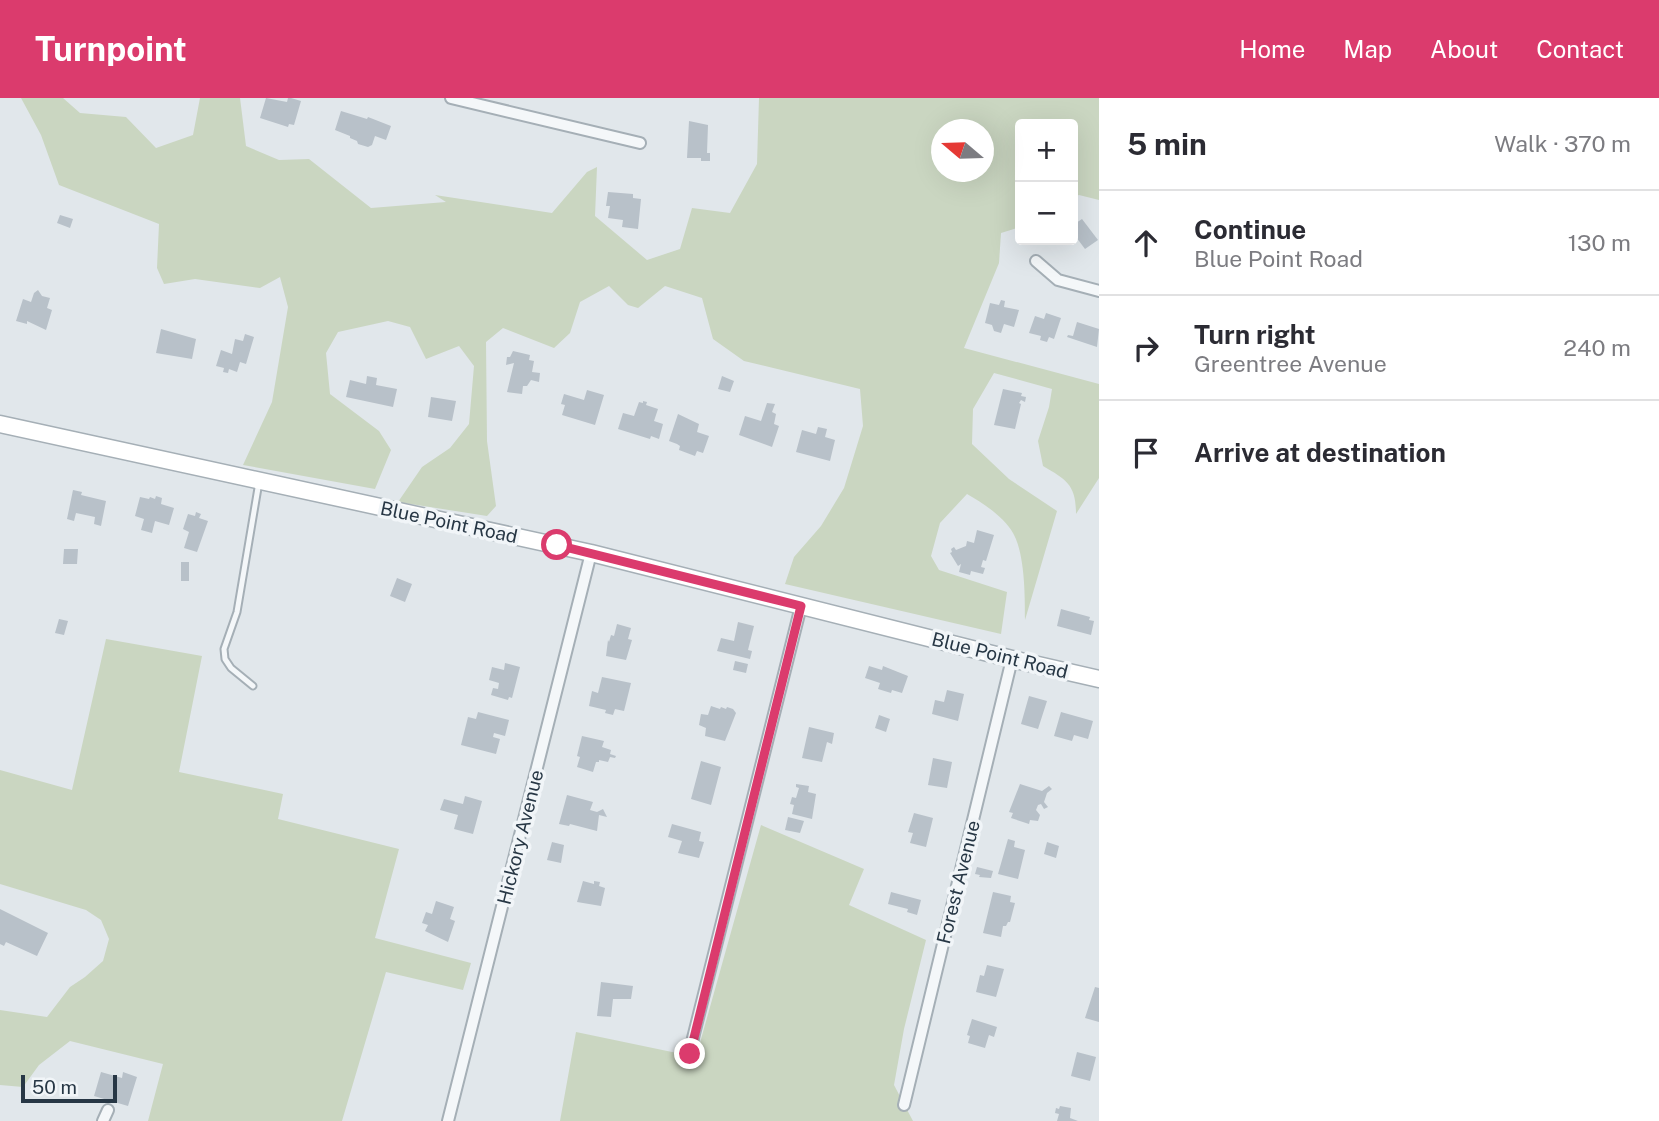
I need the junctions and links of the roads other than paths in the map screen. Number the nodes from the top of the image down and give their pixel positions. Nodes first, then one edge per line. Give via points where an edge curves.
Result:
1 (451, 98) edge
2 (640, 143) dead end
3 (1036, 261) dead end
4 (1099, 291) edge
5 (0, 424) edge
6 (260, 481) junction
7 (591, 553) junction
8 (801, 606) junction
9 (1012, 659) junction
10 (1099, 679) edge
11 (253, 687) dead end
12 (690, 1054) dead end
13 (904, 1105) dead end
14 (449, 1121) edge

1 - 2 street
3 - 4 street via 1058,281
5 - 6 street, Blue Point Road
6 - 7 street, Blue Point Road
6 - 11 lane via 237,612 224,649 231,668
7 - 8 street, Blue Point Road
7 - 14 street, Hickory Avenue
8 - 9 street, Blue Point Road
8 - 12 street
9 - 10 street, Blue Point Road
9 - 13 street, Forest Avenue

